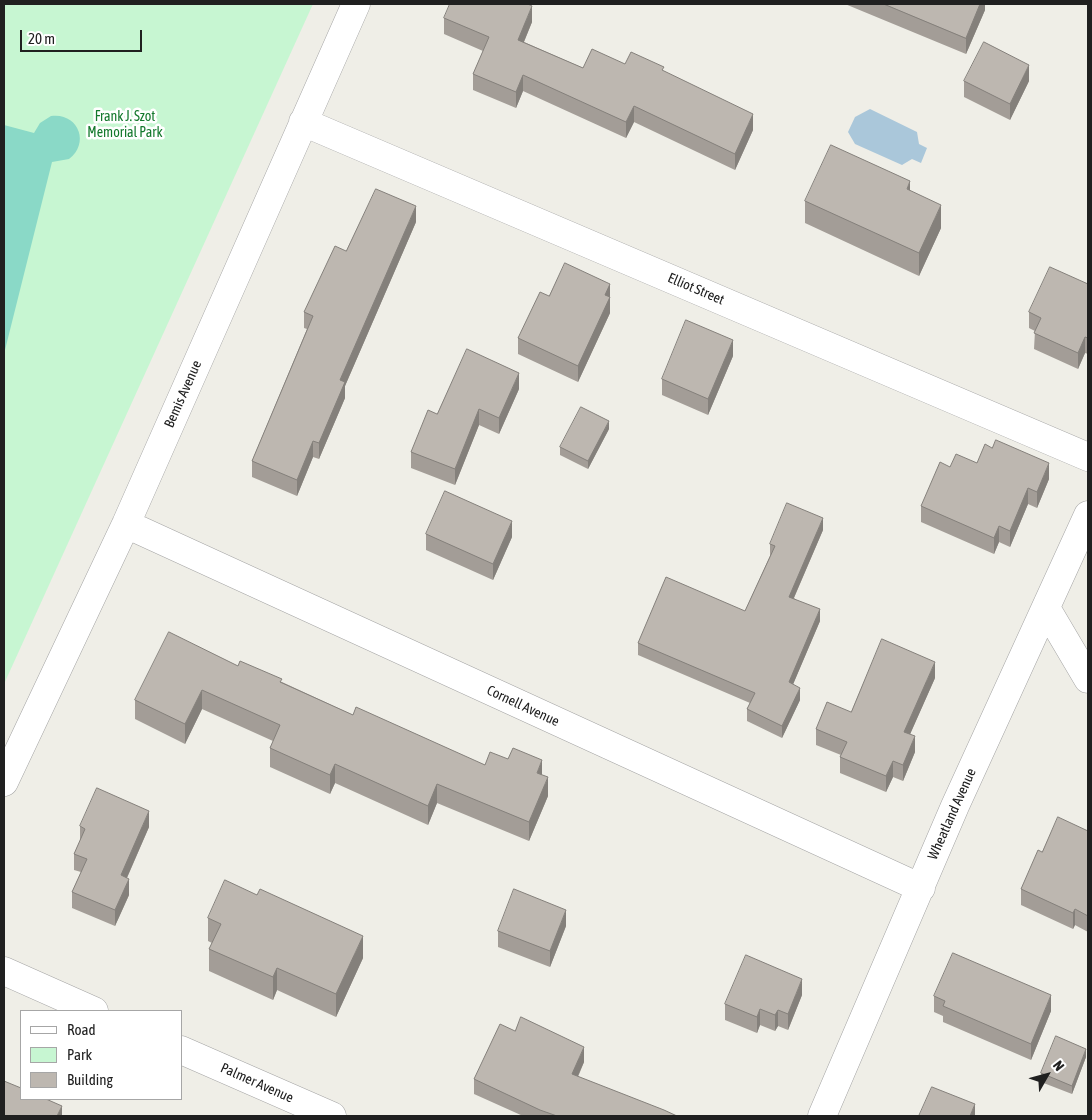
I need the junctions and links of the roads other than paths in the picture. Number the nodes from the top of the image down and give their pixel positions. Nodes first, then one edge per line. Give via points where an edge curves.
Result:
1 (356, 4) edge
2 (303, 122) junction
3 (1088, 457) edge
4 (1088, 515) edge
5 (126, 524) junction
6 (1046, 608) junction
7 (1088, 679) edge
8 (4, 782) edge
9 (921, 888) junction
10 (4, 971) edge
11 (92, 1010) edge
12 (182, 1050) edge
13 (332, 1116) edge
14 (822, 1116) edge

1 - 2 street, Bemis Avenue
2 - 3 street, Elliot Street
2 - 5 street, Bemis Avenue
4 - 6 street, Wheatland Avenue
5 - 8 street, Bemis Avenue
5 - 9 street, Cornell Avenue
6 - 7 street
6 - 9 street, Wheatland Avenue
9 - 14 street, Wheatland Avenue
10 - 11 street
12 - 13 street, Palmer Avenue

